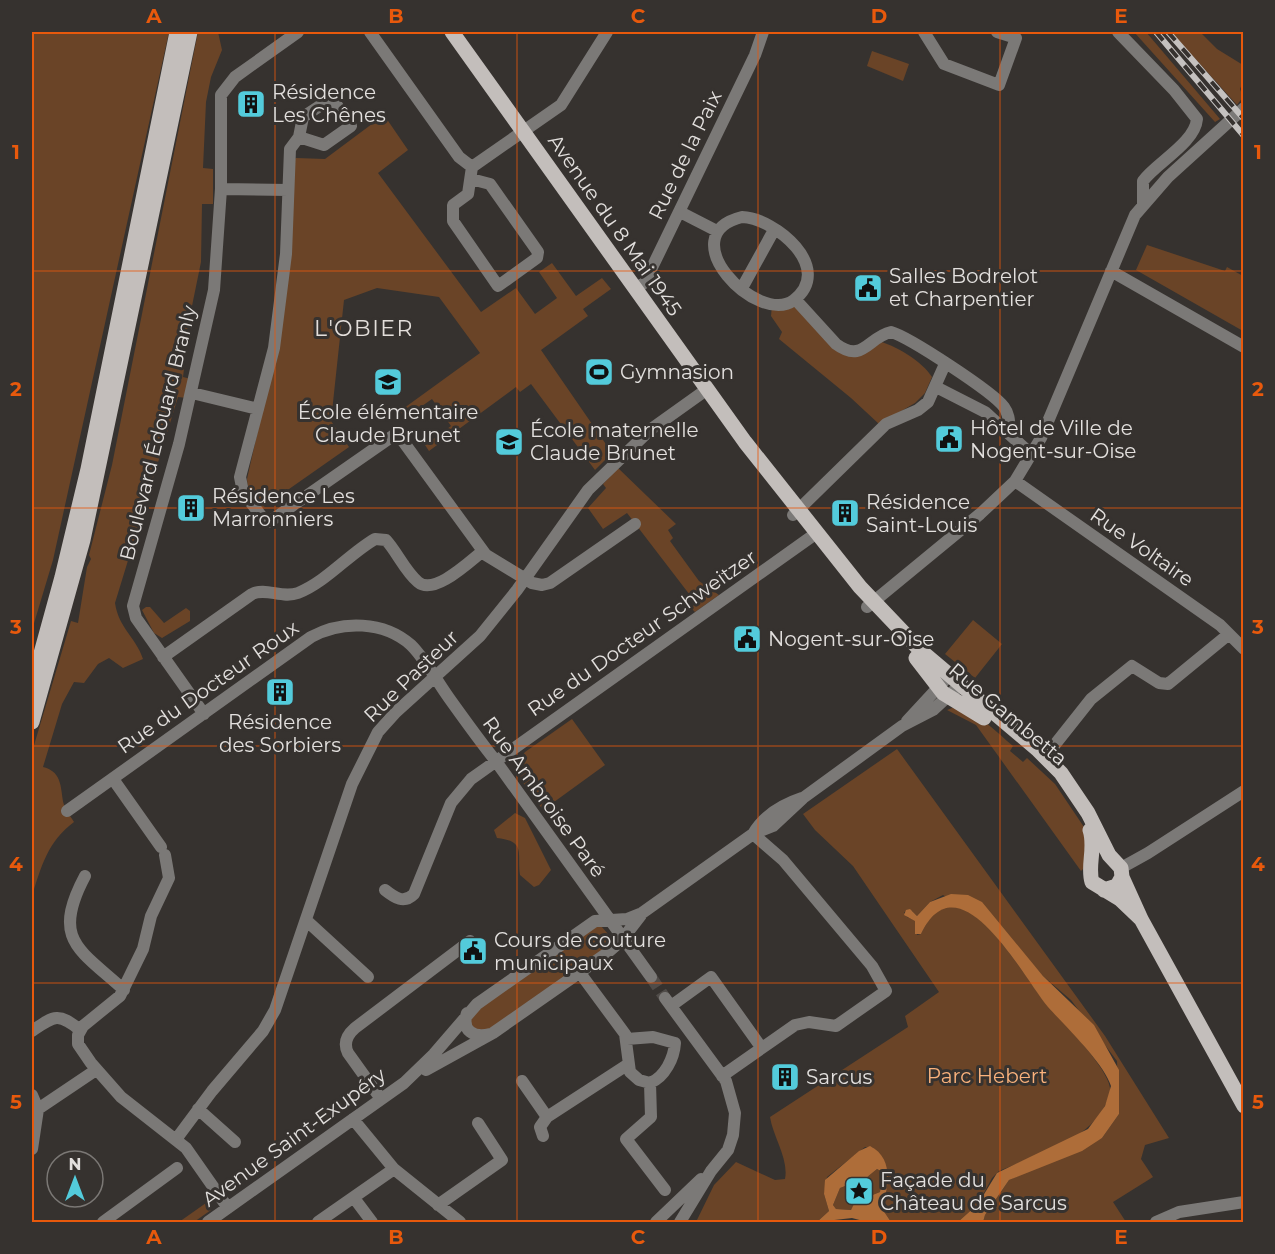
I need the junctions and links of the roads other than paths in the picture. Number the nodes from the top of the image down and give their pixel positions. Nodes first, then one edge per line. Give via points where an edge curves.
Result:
1 (177, 32) edge
2 (190, 32) edge
3 (298, 32) edge
4 (370, 32) edge
5 (453, 32) edge
6 (607, 32) edge
7 (763, 32) edge
8 (924, 32) edge
9 (997, 32) edge
10 (1118, 32) edge
11 (1243, 109) edge
12 (523, 132) junction
13 (299, 137) dead end
14 (471, 173) junction
15 (221, 189) junction
16 (288, 190) junction
17 (1143, 204) junction
18 (680, 212) junction
19 (774, 230) junction
20 (717, 231) junction
21 (1111, 271) junction
22 (742, 288) junction
23 (635, 290) junction
24 (795, 299) junction
25 (1244, 347) edge
26 (945, 364) junction
27 (936, 387) junction
28 (706, 390) junction
29 (192, 393) junction
30 (258, 410) junction
31 (1010, 434) junction
32 (1032, 455) junction
33 (1015, 481) junction
34 (796, 513) junction
35 (635, 524) dead end
36 (811, 537) junction
37 (483, 552) junction
38 (525, 578) junction
39 (870, 605) junction
40 (1229, 634) junction
41 (1244, 649) edge
42 (163, 657) junction
43 (435, 677) junction
44 (32, 686) edge
45 (948, 686) junction
46 (204, 714) junction
47 (32, 722) edge
48 (1045, 757) junction
49 (495, 760) junction
50 (113, 779) junction
51 (1244, 791) edge
52 (67, 811) dead end
53 (753, 834) junction
54 (1092, 868) junction
55 (1118, 868) junction
56 (85, 876) dead end
57 (1104, 890) junction
58 (385, 891) dead end
59 (642, 913) junction
60 (609, 919) junction
61 (1141, 919) junction
62 (307, 921) junction
63 (623, 938) junction
64 (470, 941) dead end
65 (580, 973) junction
66 (651, 976) tunnel mouth
67 (368, 977) dead end
68 (124, 990) junction
69 (467, 1012) junction
70 (80, 1030) junction
71 (32, 1031) edge
72 (493, 1034) junction
73 (689, 1034) junction
74 (627, 1039) junction
75 (675, 1042) junction
76 (761, 1047) junction
77 (627, 1065) junction
78 (96, 1070) junction
79 (722, 1076) junction
80 (522, 1081) dead end
81 (404, 1083) junction
82 (650, 1083) junction
83 (32, 1095) edge
84 (381, 1099) junction
85 (1244, 1106) edge
86 (38, 1109) junction
87 (198, 1109) junction
88 (547, 1117) junction
89 (353, 1119) junction
90 (478, 1123) dead end
91 (543, 1136) dead end
92 (177, 1138) junction
93 (235, 1142) dead end
94 (32, 1149) edge
95 (177, 1168) dead end
96 (394, 1169) junction
97 (711, 1172) junction
98 (664, 1190) dead end
99 (354, 1198) junction
100 (1244, 1202) edge
101 (438, 1205) junction
102 (228, 1208) junction
103 (214, 1221) edge
104 (103, 1222) edge
105 (318, 1222) edge
106 (372, 1222) edge
107 (460, 1222) edge
108 (656, 1222) edge
109 (680, 1222) edge
110 (1156, 1222) edge

1 - 44 main road via 90,459
2 - 47 main road via 86,529
3 - 15 street, Boulevard Édouard Branly via 235,76 223,90
4 - 14 street
5 - 12 main road, Avenue du 8 Mai 1945
6 - 12 street via 561,105
7 - 18 street, Rue de la Paix
8 - 9 street via 944,64 999,85 1016,38
10 - 17 street via 1196,116 1196,127 1146,178 1142,185
11 - 17 street
12 - 14 street
12 - 23 main road, Avenue du 8 Mai 1945
13 - 16 street via 290,149
14 - 14 street via 468,194 453,205 453,221 498,286 537,258 538,252 490,184
15 - 16 street
15 - 29 street, Boulevard Édouard Branly via 215,282
16 - 30 street via 281,301
17 - 21 street
18 - 20 street
18 - 23 street, Rue de la Paix via 645,282
19 - 20 street via 754,217 742,217 730,220
19 - 22 street
19 - 24 street via 794,245 807,264 806,285
20 - 22 street via 715,256 727,277
21 - 25 street
21 - 32 street
22 - 24 street via 768,305
23 - 28 main road, Avenue du 8 Mai 1945
24 - 26 street via 844,349 862,350 891,332
26 - 27 street
26 - 31 street via 999,401 1008,414
27 - 31 street via 978,408
27 - 34 street via 928,402 882,428
28 - 34 main road, Avenue du 8 Mai 1945
28 - 38 street, Rue Pasteur via 650,430 588,490
29 - 30 street
29 - 42 street, Boulevard Édouard Branly via 133,606 136,618
30 - 37 street via 239,482 267,522 397,433
31 - 32 street
32 - 33 street
33 - 39 street
33 - 40 street, Rue Voltaire
34 - 36 main road, Avenue du 8 Mai 1945
34 - 39 main road, Avenue du 8 Mai 1945
35 - 38 street via 550,583 537,585
36 - 39 main road, Avenue du 8 Mai 1945
36 - 49 street, Rue du Docteur Schweitzer
37 - 38 street
37 - 42 street via 439,583 426,586 416,580 386,540 375,539 302,591 291,595 252,594
38 - 43 street, Rue Pasteur via 474,642
39 - 45 main road, Rue Gambetta
40 - 41 street, Rue Voltaire
40 - 48 street via 1168,684 1159,683 1132,666 1091,699
42 - 46 street, Boulevard Édouard Branly
43 - 46 street, Rue du Docteur Roux via 412,647 394,634 370,626 338,627 311,637
43 - 49 street, Rue Ambroise Paré
43 - 62 street, Rue Pasteur via 396,712 374,739 356,774
45 - 48 main road, Rue Gambetta
45 - 53 street, Avenue Saint-Exupéry via 902,726 803,798 773,826
45 - 54 main road, Rue Gambetta via 1060,784 1090,832
46 - 50 street, Rue du Docteur Roux
48 - 55 main road, Rue Gambetta via 1082,803
49 - 58 street, Rue du Docteur Schweitzer via 455,796 414,894 399,899
49 - 60 street, Rue Ambroise Paré
50 - 52 street, Rue du Docteur Roux
50 - 68 street via 163,851 169,867 169,878 152,912 143,949
51 - 55 street
53 - 59 street, Avenue Saint-Exupéry
53 - 76 street via 783,860 872,966 886,991 836,1026 802,1022
54 - 55 main road via 1103,859
54 - 57 main road via 1092,882
55 - 57 main road via 1116,887
55 - 61 main road, Rue Gambetta
56 - 68 street via 73,902 69,934 80,950
57 - 61 main road, Rue Gambetta
59 - 60 street, Avenue Saint-Exupéry via 627,919
59 - 63 street, Avenue Saint-Exupéry
60 - 63 street, Rue Ambroise Paré
60 - 69 street, Avenue Saint-Exupéry via 591,923
61 - 85 main road, Rue Gambetta
62 - 67 street
62 - 87 street, Rue Pasteur via 272,1017
63 - 65 street, Avenue Saint-Exupéry
63 - 66 street, Rue Ambroise Paré
64 - 84 street via 347,1036 348,1053
65 - 72 street, Avenue Saint-Exupéry
65 - 74 street
68 - 70 street
69 - 72 street via 468,1031 481,1036
69 - 81 street, Avenue Saint-Exupéry via 434,1054
70 - 71 street via 58,1017
70 - 78 street via 78,1044
72 - 81 street, Avenue Saint-Exupéry
73 - 75 street
73 - 76 street via 668,1002 711,977
73 - 79 street
74 - 75 street via 653,1037
74 - 77 street
75 - 82 street via 670,1063
76 - 79 street
77 - 82 street via 639,1080
77 - 88 street
78 - 86 street
78 - 92 street via 127,1102
79 - 97 street via 733,1100 734,1128 728,1150
80 - 88 street
81 - 84 street, Avenue Saint-Exupéry
82 - 98 street via 651,1117 626,1139
83 - 86 street
84 - 89 street, Avenue Saint-Exupéry
86 - 94 street
87 - 92 street, Rue Pasteur
87 - 93 street
88 - 91 street via 541,1123
89 - 96 street
89 - 102 street, Avenue Saint-Exupéry
90 - 101 street via 502,1160
92 - 102 street
95 - 104 street
96 - 99 street
96 - 101 street
97 - 108 street
97 - 109 street
99 - 105 street
99 - 106 street
100 - 110 street via 1179,1212
101 - 107 street
102 - 103 street, Avenue Saint-Exupéry

